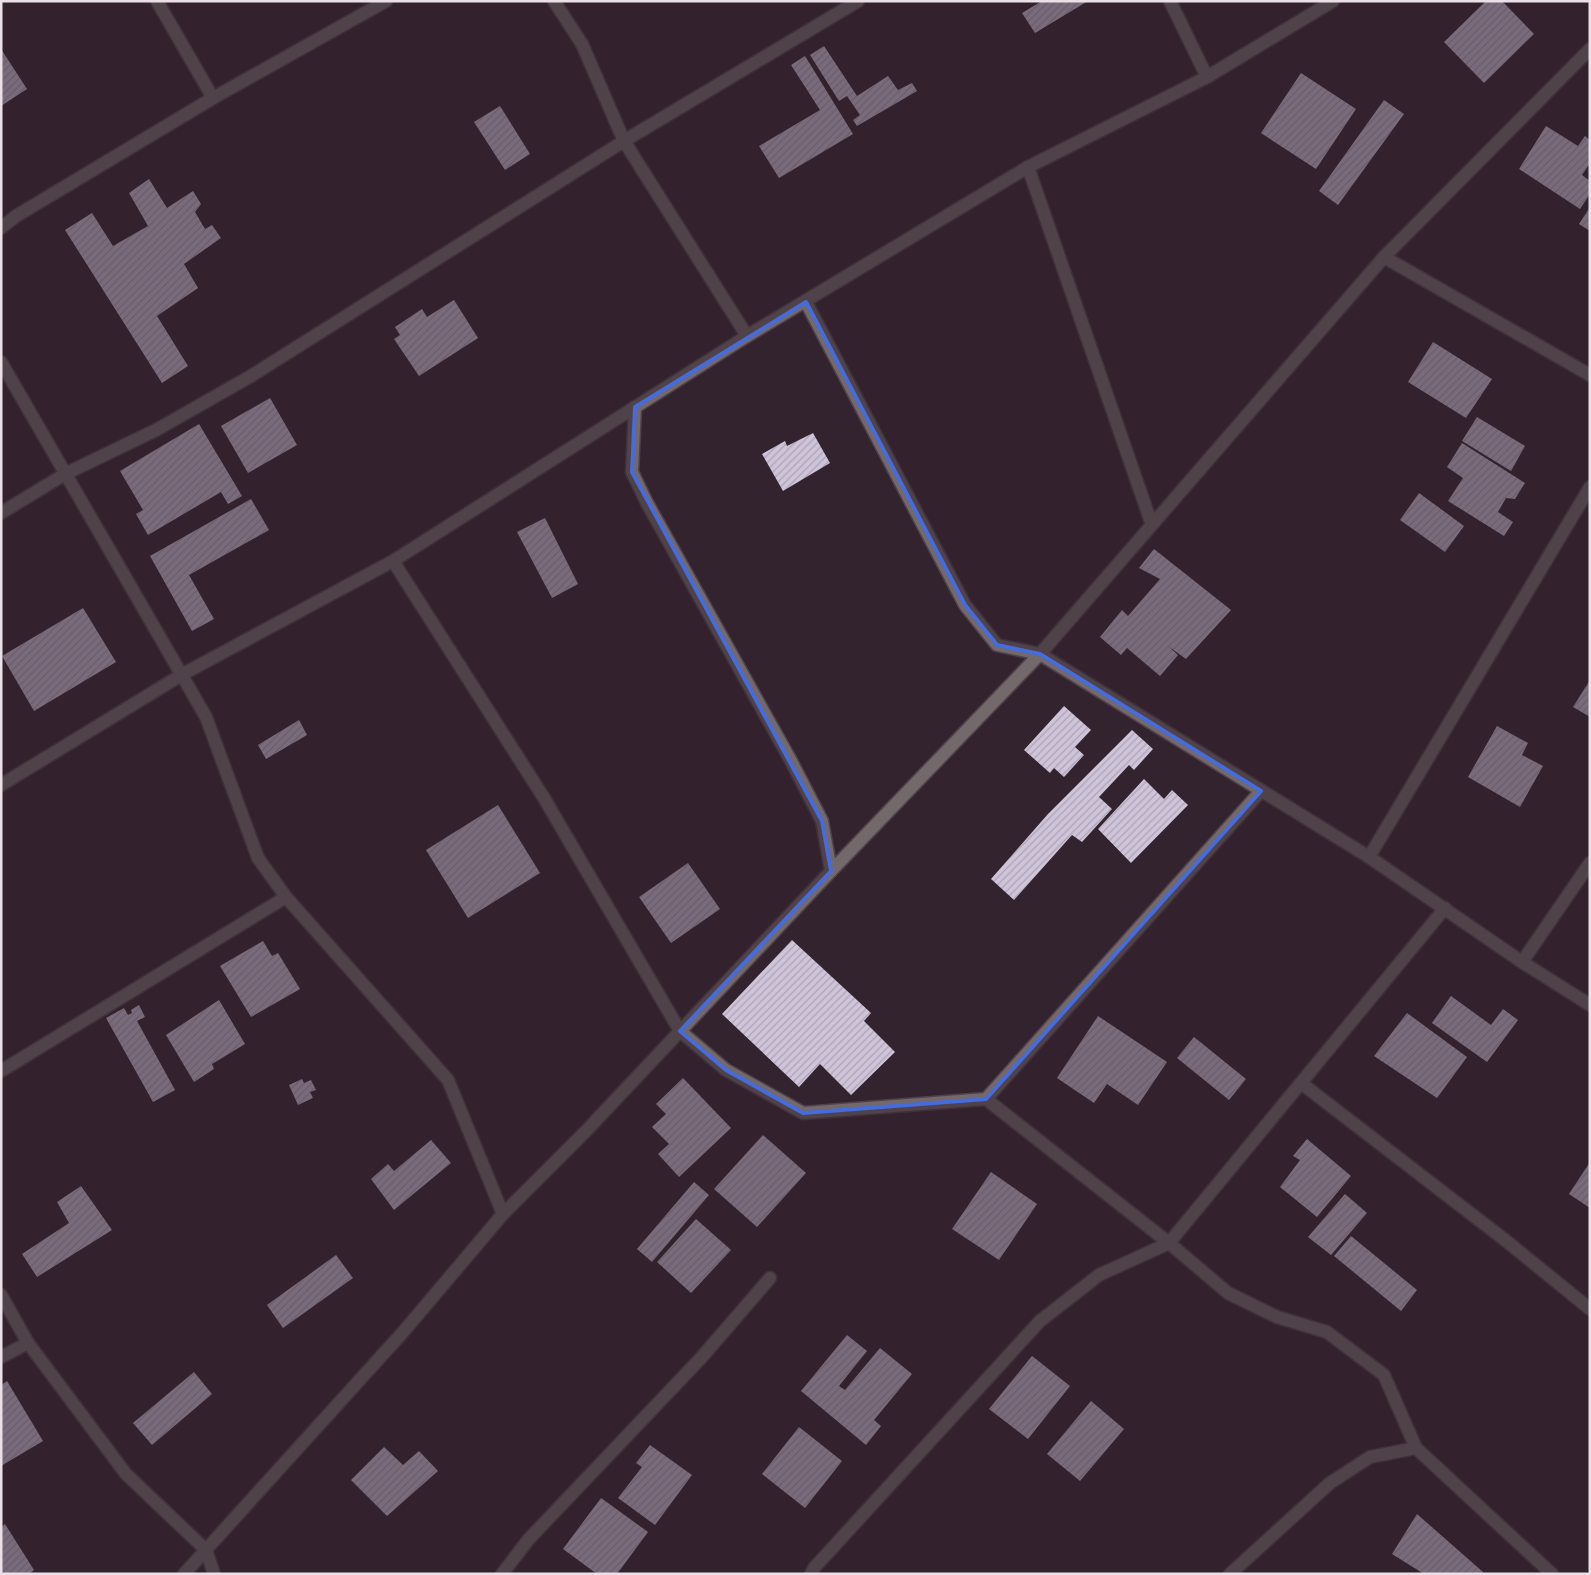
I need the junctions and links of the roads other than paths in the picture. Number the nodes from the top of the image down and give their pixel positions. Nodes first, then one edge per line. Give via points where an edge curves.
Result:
1 (157, 1) edge
2 (386, 1) edge
3 (554, 1) edge
4 (858, 1) edge
5 (1170, 1) edge
6 (1333, 1) edge
7 (1590, 49) edge
8 (1207, 77) junction
9 (213, 98) junction
10 (624, 141) junction
11 (1028, 167) junction
12 (1, 228) edge
13 (1384, 257) junction
14 (806, 302) junction
15 (747, 336) junction
16 (1, 362) edge
17 (1590, 375) edge
18 (635, 407) junction
19 (65, 474) junction
20 (1590, 487) edge
21 (1, 513) edge
22 (1152, 525) junction
23 (393, 561) junction
24 (1040, 654) junction
25 (183, 674) junction
26 (1, 785) edge
27 (1261, 791) junction
28 (1369, 857) junction
29 (1590, 863) edge
30 (831, 871) junction
31 (286, 897) junction
32 (1445, 908) junction
33 (1522, 962) junction
34 (1590, 1004) edge
35 (680, 1031) junction
36 (1, 1071) edge
37 (1301, 1084) junction
38 (986, 1099) junction
39 (503, 1214) junction
40 (1169, 1243) junction
41 (770, 1278) dead end
42 (1, 1295) edge
43 (1590, 1309) edge
44 (28, 1343) junction
45 (1, 1357) edge
46 (1416, 1448) junction
47 (206, 1550) junction
48 (184, 1574) edge
49 (214, 1574) edge
50 (502, 1574) edge
51 (811, 1574) edge
52 (1230, 1574) edge
53 (1552, 1574) edge

1 - 9 street
2 - 9 street
3 - 10 street via 582,44
4 - 10 street
5 - 8 street
6 - 8 street
7 - 13 street
8 - 11 street
9 - 12 street
10 - 15 street
10 - 19 street via 251,376 156,430
11 - 14 street
11 - 22 street
13 - 17 street
13 - 22 street
14 - 15 street
14 - 24 street via 964,605 997,645
15 - 18 street
16 - 19 street
18 - 23 street
18 - 30 street via 632,472 822,821
19 - 21 street
19 - 25 street
20 - 28 street
22 - 24 street
23 - 25 street
23 - 35 street via 544,798
24 - 27 street
24 - 30 street
25 - 26 street
25 - 31 street via 206,717 258,858
27 - 28 street
27 - 38 street
28 - 32 street
29 - 33 street
30 - 35 street
31 - 36 street
31 - 39 street via 448,1080
32 - 33 street
32 - 37 street
33 - 34 street
35 - 38 street via 726,1070 803,1113
35 - 39 street
37 - 40 street
37 - 43 street
38 - 40 street
39 - 47 street via 404,1331
40 - 46 street via 1228,1293 1277,1317 1327,1332 1384,1375
40 - 51 street via 1099,1275 1040,1321
41 - 50 street via 701,1358 528,1540
42 - 44 street
44 - 45 street
44 - 47 street via 126,1474
46 - 52 street via 1370,1457 1330,1483
46 - 53 street
47 - 48 street
47 - 49 street

